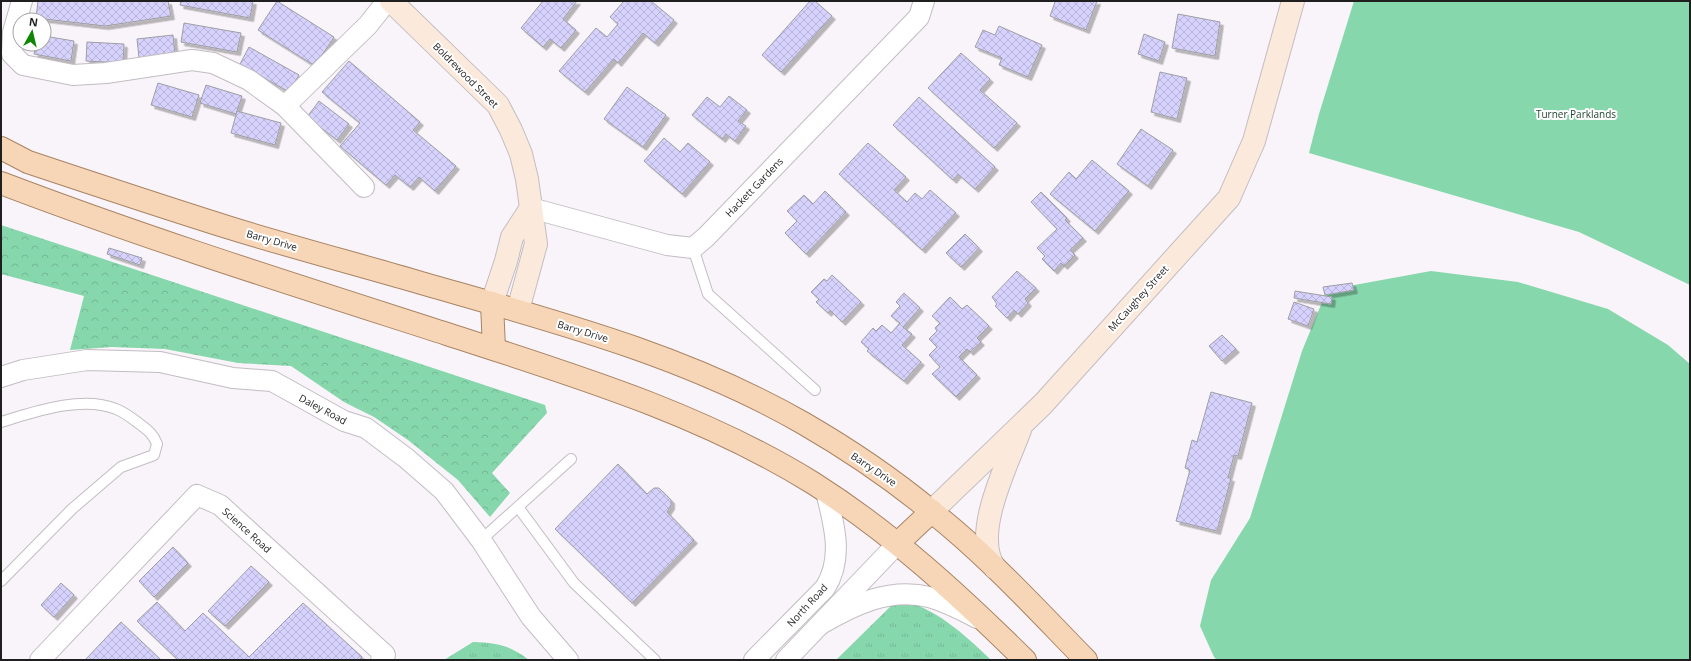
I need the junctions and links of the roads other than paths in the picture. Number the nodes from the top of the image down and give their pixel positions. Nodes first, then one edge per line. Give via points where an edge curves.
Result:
1 (22, 1) edge
2 (387, 1) edge
3 (392, 1) edge
4 (924, 1) edge
5 (1293, 1) edge
6 (285, 106) junction
7 (1, 148) edge
8 (1, 183) edge
9 (364, 188) dead end
10 (531, 208) junction
11 (693, 248) junction
12 (492, 303) junction
13 (518, 310) junction
14 (495, 349) junction
15 (1, 377) edge
16 (815, 390) dead end
17 (1, 422) edge
18 (1022, 425) junction
19 (571, 459) dead end
20 (826, 492) junction
21 (518, 507) junction
22 (932, 511) junction
23 (481, 540) junction
24 (898, 543) junction
25 (995, 568) junction
26 (1, 581) edge
27 (985, 621) junction
28 (821, 624) junction
29 (40, 660) edge
30 (381, 660) edge
31 (568, 660) edge
32 (655, 660) edge
33 (754, 660) edge
34 (786, 660) edge
35 (1024, 660) edge
36 (1086, 660) edge

1 - 6 street via 13,32 12,54 23,65 73,75 106,73 192,60 213,62 249,80
2 - 6 street via 368,25
3 - 10 street, Boldrewood Street via 498,105 520,154
4 - 11 street, Hackett Gardens via 919,17
5 - 18 street, McCaughey Street via 1254,141 1229,198
6 - 9 street
7 - 12 main road, Barry Drive via 28,162 228,227
8 - 14 main road via 95,219
10 - 11 street via 667,245
10 - 12 street via 512,237
10 - 13 street, Boldrewood Street via 536,244
11 - 16 lane via 708,294
12 - 13 main road, Barry Drive
12 - 14 main road
13 - 14 main road
13 - 22 main road, Barry Drive via 649,352 764,403 803,423 846,450
14 - 20 main road via 622,392 708,427 749,446
15 - 23 street, Daley Road via 23,370 80,362 113,361 160,362 233,378 272,381 344,421 366,428 406,458 444,491
17 - 26 lane via 47,409 101,405 127,415 153,434 157,444 154,455 121,467 72,509
18 - 22 street, McCaughey Street
18 - 25 street via 987,525 987,553
19 - 21 lane
20 - 24 main road
20 - 33 street, North Road via 836,539 835,565 830,580
21 - 23 lane
21 - 32 lane via 574,583
22 - 24 main road, McCaughey Street
22 - 25 main road, Barry Drive
23 - 31 street, Daley Road via 531,617
24 - 27 main road
24 - 28 street
25 - 36 main road, Barry Drive
27 - 28 street via 938,600 906,594 862,602
27 - 35 main road
28 - 34 street
29 - 30 street, Science Road via 197,495 220,505 385,655

